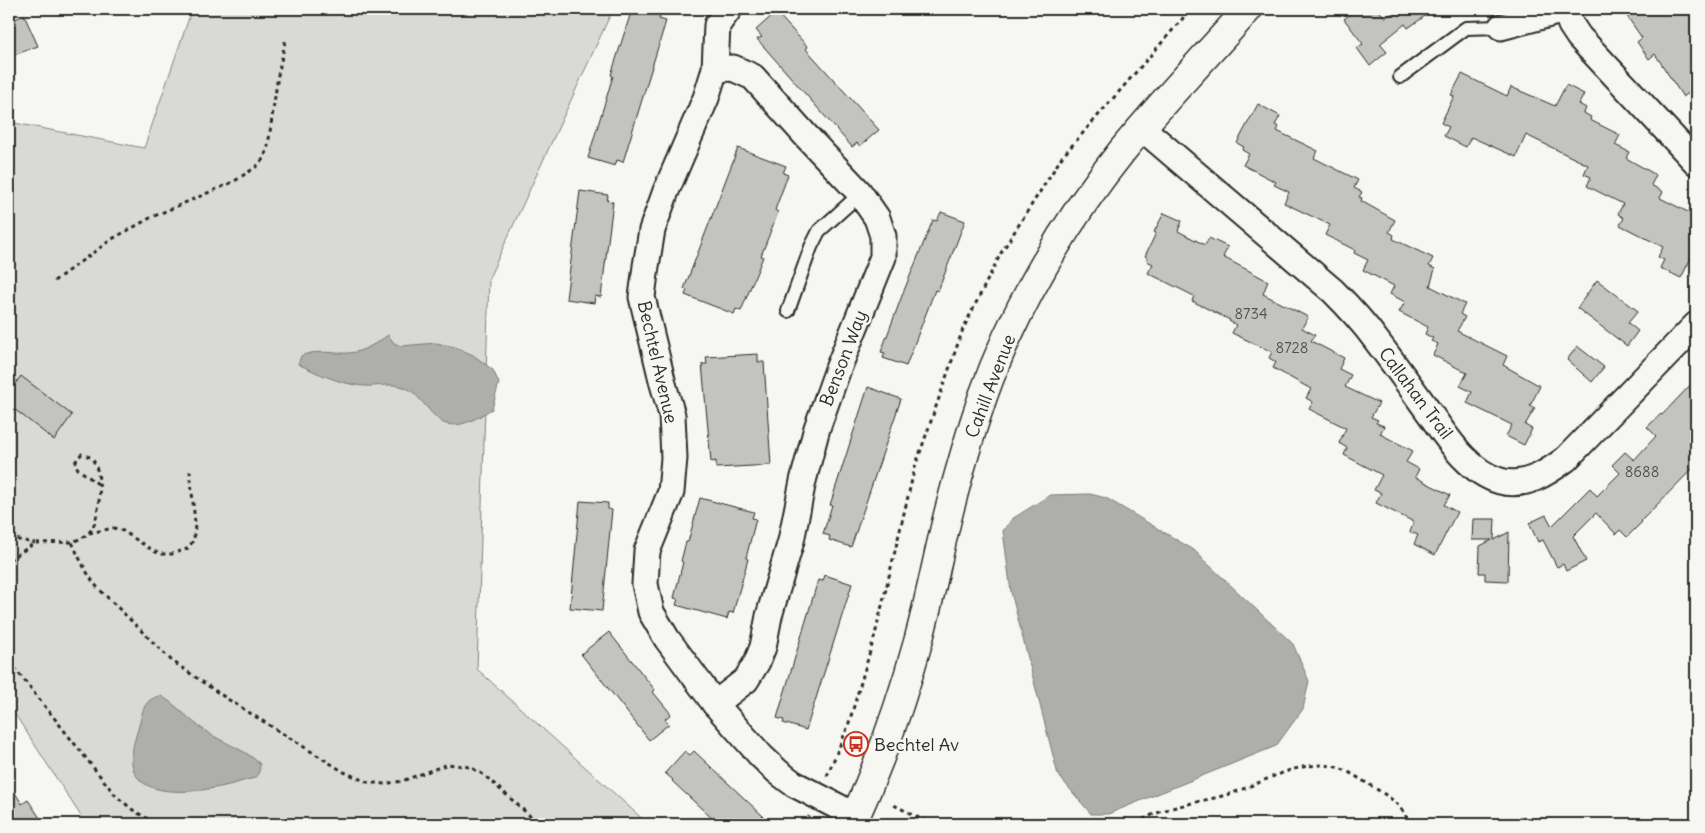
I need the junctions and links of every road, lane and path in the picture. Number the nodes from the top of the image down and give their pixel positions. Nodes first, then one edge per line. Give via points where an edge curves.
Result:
1 (729, 9) edge
2 (1248, 9) edge
3 (1565, 9) edge
4 (1501, 27) joint
5 (286, 38) dead end
6 (715, 68) junction
7 (1400, 77) dead end
8 (1142, 128) junction
9 (1696, 162) edge
10 (860, 194) junction
11 (54, 281) dead end
12 (788, 311) dead end
13 (1696, 325) edge
14 (190, 472) dead end
15 (98, 484) junction
16 (88, 533) junction
17 (9, 538) edge
18 (72, 542) junction
19 (35, 543) junction
20 (9, 560) edge
21 (9, 661) edge
22 (715, 704) junction
23 (894, 805) dead end
24 (854, 820) edge
25 (156, 824) edge
26 (538, 824) edge
27 (932, 824) edge
28 (1136, 824) edge
29 (1410, 824) edge

1 - 6 street, Bechtel Avenue via 717,25
2 - 8 street, Cahill Avenue
3 - 4 street
3 - 9 street via 1579,37
4 - 7 lane via 1466,28
5 - 11 path via 268,146 256,167 233,182 112,238
6 - 10 street, Benson Way via 733,68 753,76
6 - 22 street, Bechtel Avenue via 652,230 642,297 672,415 674,458 671,492 647,551 645,584 651,612
8 - 13 street, Callahan Trail via 1333,291 1375,339 1450,441 1483,473 1499,480 1523,482 1546,473 1566,459
8 - 24 street, Cahill Avenue via 1060,240 1029,294 994,371 965,452 905,685 877,768
10 - 12 lane via 819,231
10 - 22 street, Benson Way via 877,218 883,236 883,257 817,428 791,541 757,662 746,680
14 - 16 path via 195,523 194,540 187,549 160,554 114,528
15 - 15 path via 95,464 82,454 75,463 78,469
15 - 16 path via 98,515
16 - 18 path
17 - 19 path
18 - 19 path
18 - 26 path via 90,578 163,654 344,772 367,782 384,784 402,781 448,764 470,767 484,775
19 - 20 path
21 - 25 path via 116,796
22 - 24 street, Bechtel Avenue via 778,772
23 - 27 path
28 - 29 path via 1160,810 1245,789 1294,769 1333,766 1395,801

